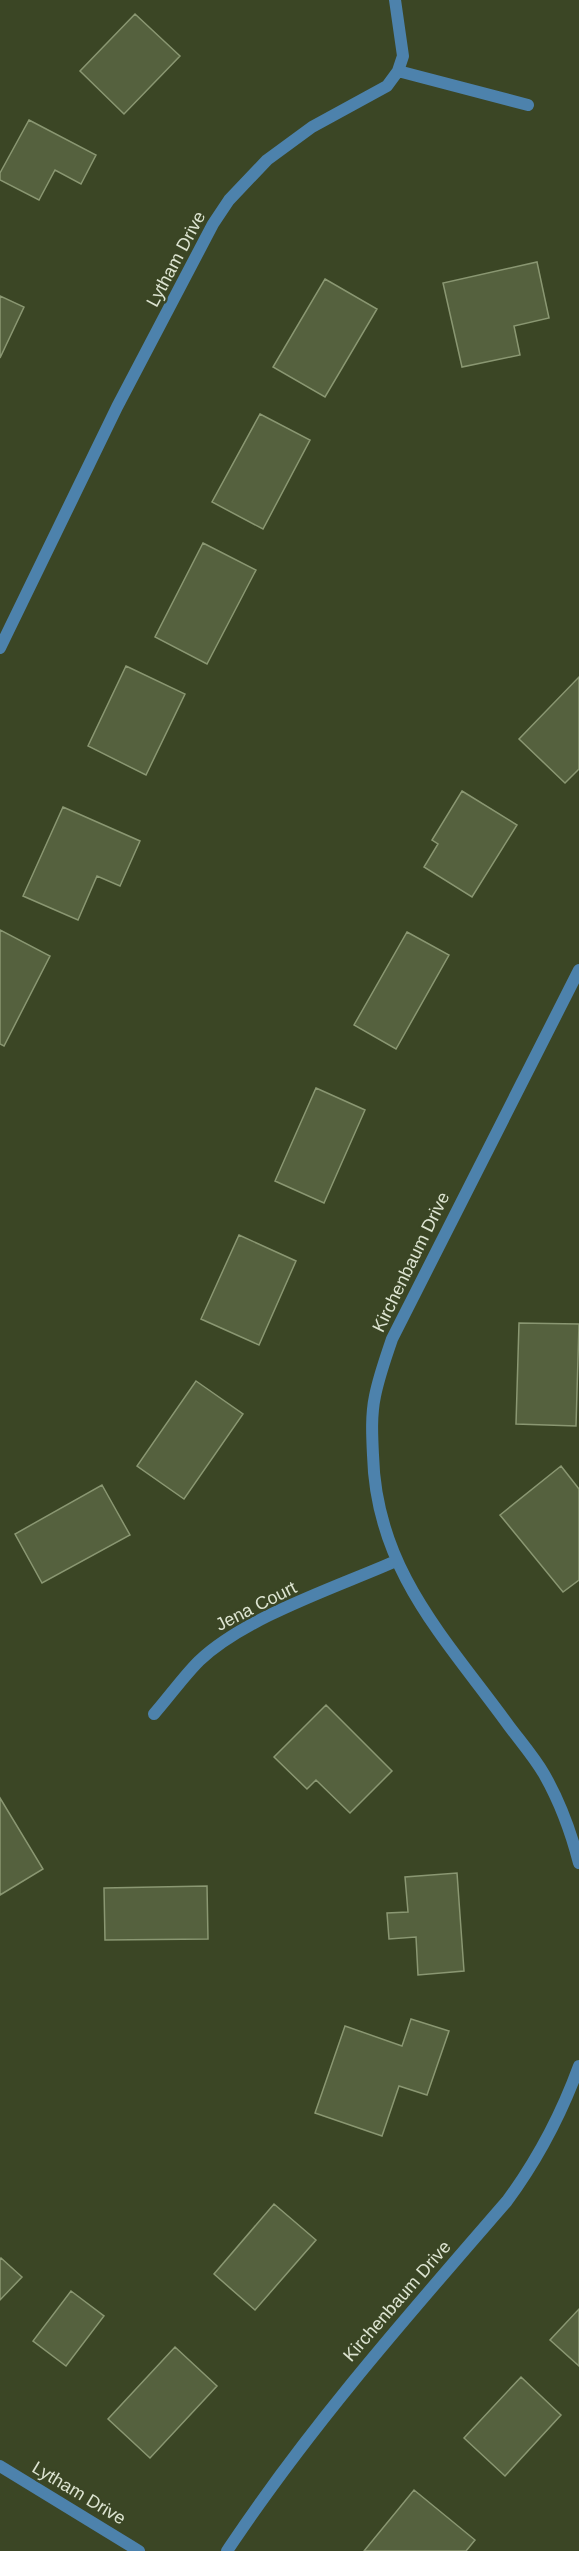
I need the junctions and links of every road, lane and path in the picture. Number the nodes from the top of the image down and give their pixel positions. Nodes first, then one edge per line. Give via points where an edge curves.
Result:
1 (395, 0) edge
2 (398, 71) junction
3 (528, 105) dead end
4 (0, 648) edge
5 (579, 970) edge
6 (396, 1561) junction
7 (154, 1714) dead end
8 (579, 1863) edge
9 (579, 2066) edge
10 (0, 2466) edge
11 (139, 2551) edge
12 (226, 2551) edge

1 - 2 street via 403,56
2 - 3 street
2 - 4 street, Lytham Drive via 387,86 312,127 267,159 213,224 117,407
5 - 6 street, Kirchenbaum Drive via 392,1339 375,1395 372,1425 379,1512
6 - 7 street, Jena Court via 258,1621 222,1642 199,1661
6 - 8 street, Kirchenbaum Drive via 426,1616 544,1773 570,1831
9 - 12 street, Kirchenbaum Drive via 562,2110 507,2201 365,2365
10 - 11 street, Lytham Drive

